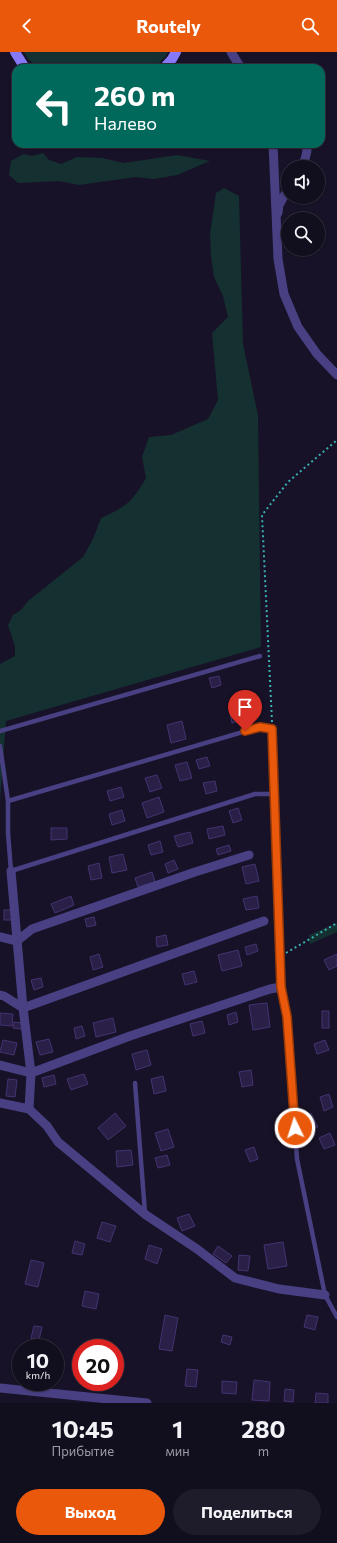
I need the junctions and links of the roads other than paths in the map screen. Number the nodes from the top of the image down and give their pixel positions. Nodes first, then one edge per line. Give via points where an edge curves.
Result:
1 (15, 52) edge
2 (176, 52) edge
3 (231, 52) edge
4 (22, 64) edge
5 (168, 64) edge
6 (238, 64) edge
7 (272, 148) edge
8 (307, 148) edge
9 (305, 160) edge
10 (281, 203) edge
11 (276, 220) junction
12 (337, 375) edge
13 (260, 656) dead end
14 (0, 731) edge
15 (0, 746) edge
16 (275, 794) junction
17 (8, 801) junction
18 (249, 855) dead end
19 (11, 871) junction
20 (264, 921) dead end
21 (0, 937) edge
22 (17, 940) junction
23 (281, 987) junction
24 (0, 995) edge
25 (23, 1008) junction
26 (0, 1065) edge
27 (31, 1073) junction
28 (135, 1084) dead end
29 (0, 1103) edge
30 (29, 1109) junction
31 (146, 1214) junction
32 (325, 1295) junction
33 (337, 1317) edge
34 (0, 1388) edge
35 (147, 1403) edge

1 - 4 main road
2 - 5 main road
3 - 6 street
7 - 11 street
8 - 9 street
10 - 11 street
11 - 12 street via 278,259 284,294 298,327 317,354
13 - 14 lane
15 - 17 lane
16 - 17 lane via 272,729 260,727
16 - 19 lane via 255,794
16 - 23 lane
17 - 19 lane
18 - 22 street via 32,929
19 - 22 street
20 - 25 street
21 - 22 street
22 - 25 street
23 - 27 street via 130,1036
23 - 32 lane via 287,1017 298,1160
24 - 25 street
25 - 27 street
26 - 27 street
27 - 30 street
28 - 31 lane
29 - 30 street
30 - 31 street via 47,1126 58,1142
31 - 32 street via 235,1278 279,1289
32 - 33 lane
34 - 35 street

